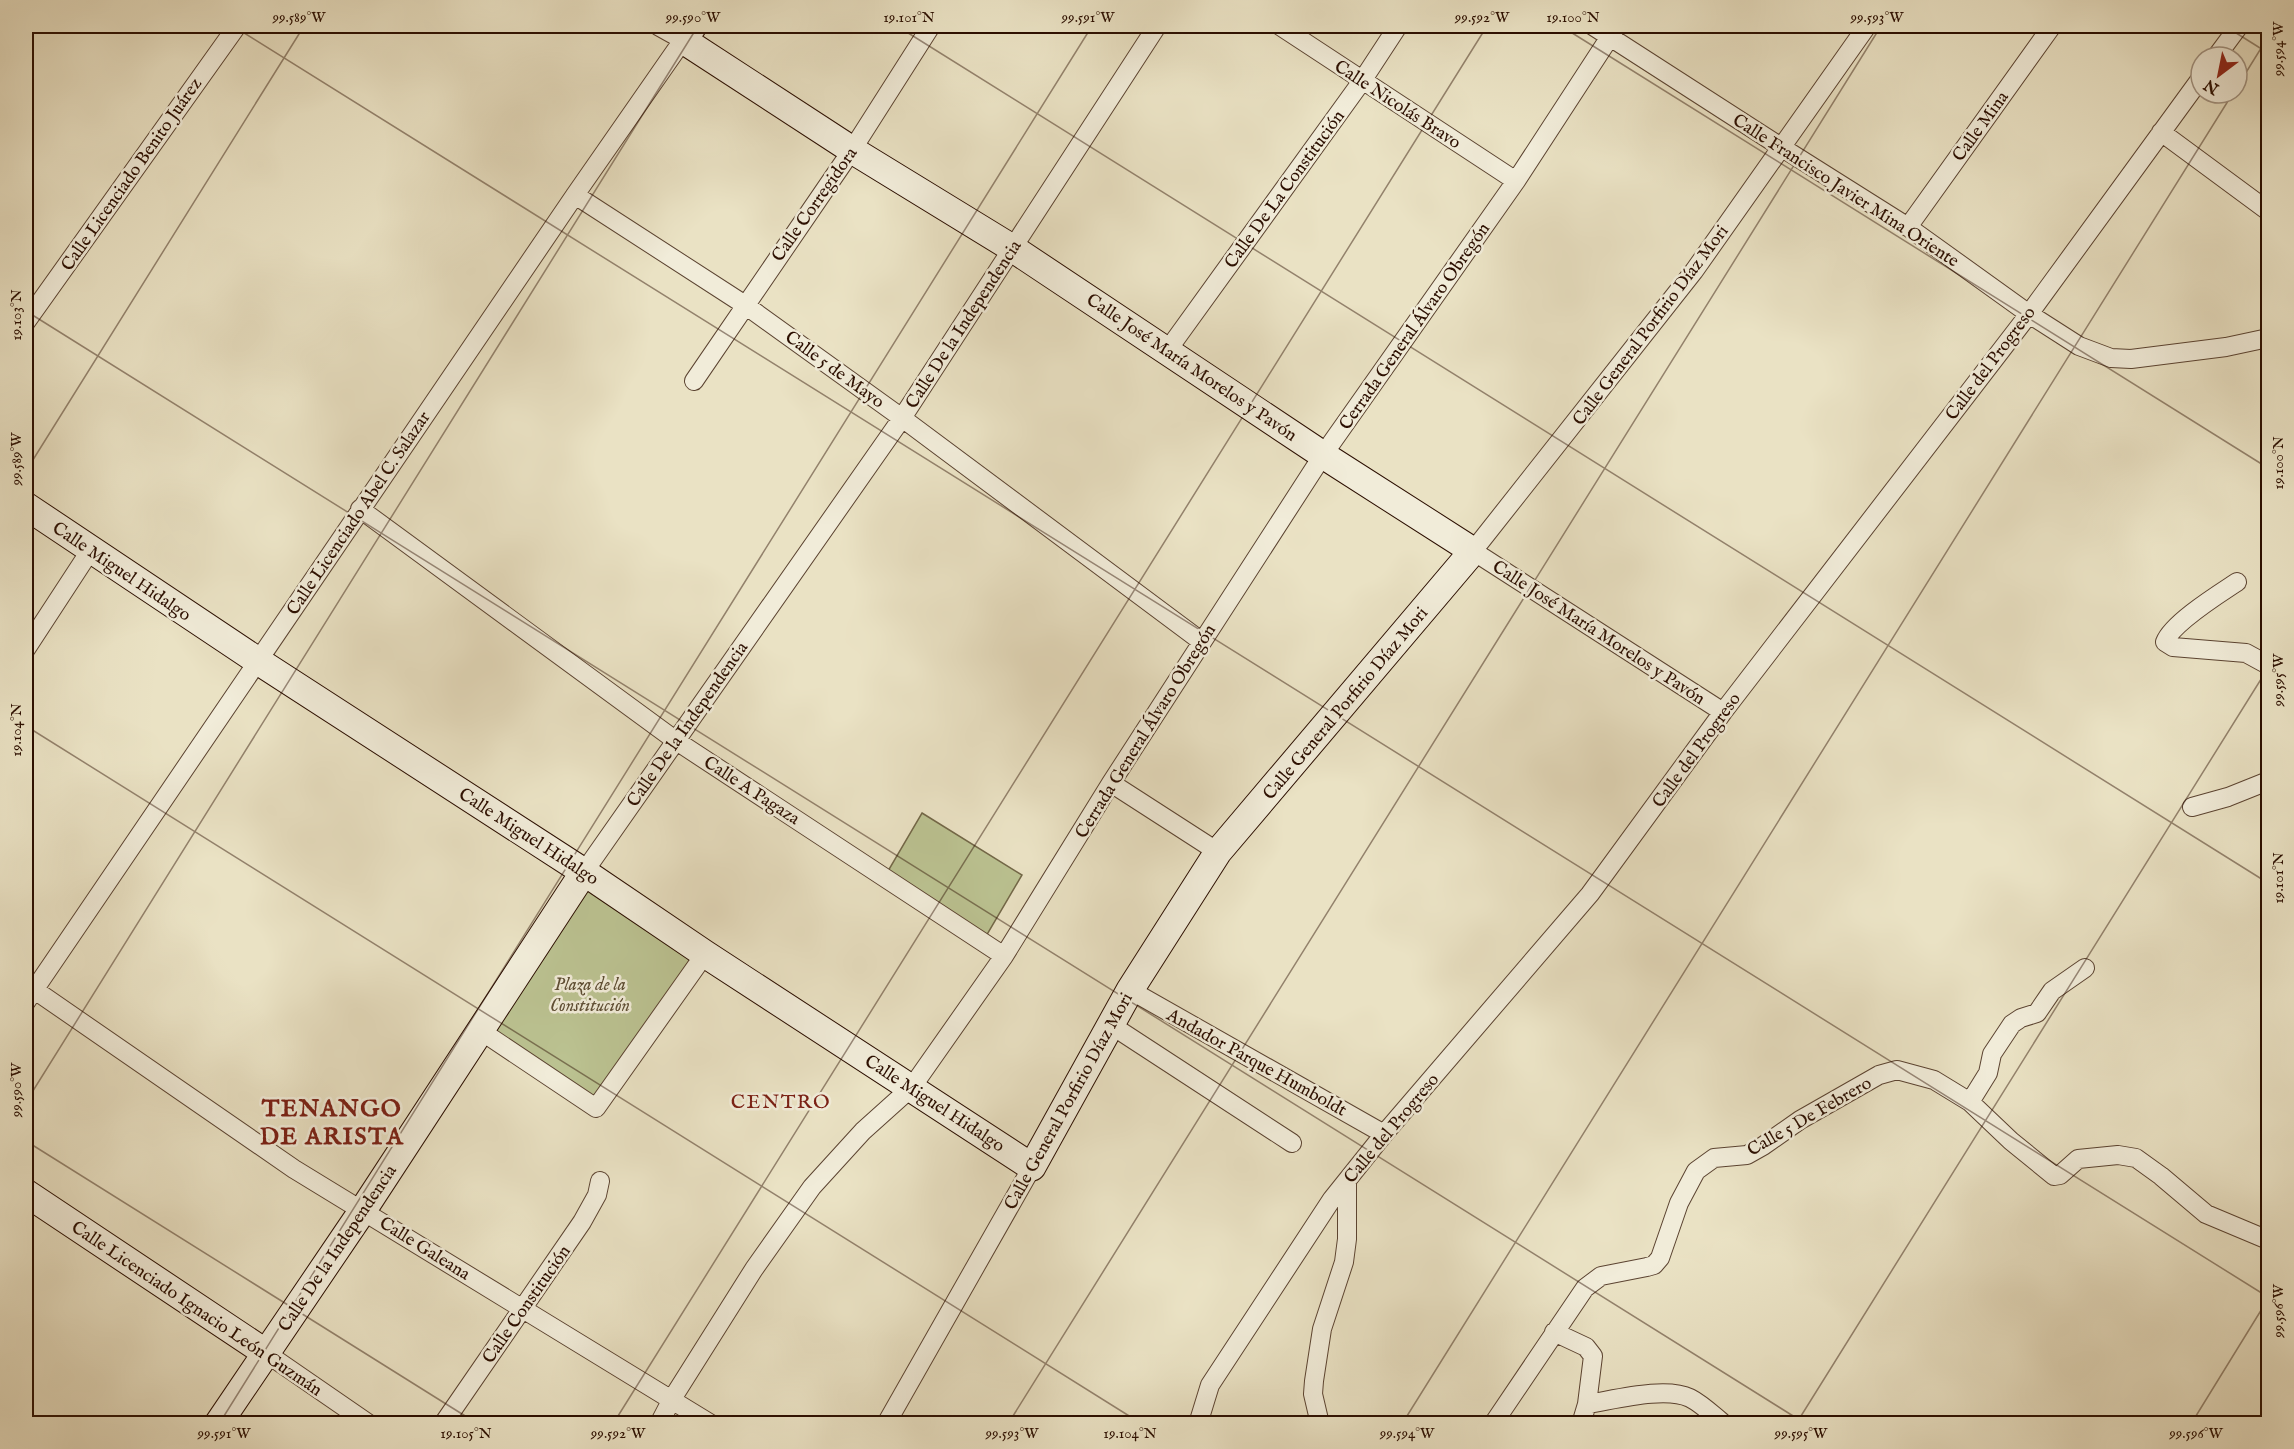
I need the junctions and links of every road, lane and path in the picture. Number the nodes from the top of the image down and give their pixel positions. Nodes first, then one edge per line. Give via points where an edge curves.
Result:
1 (237, 26) edge
2 (658, 26) edge
3 (931, 26) edge
4 (1157, 26) edge
5 (1280, 26) edge
6 (1398, 26) edge
7 (1593, 26) edge
8 (1867, 26) edge
9 (2052, 26) edge
10 (2240, 26) edge
11 (1613, 31) edge
12 (688, 33) edge
13 (2225, 45) edge
14 (1362, 81) junction
15 (2189, 94) edge
16 (2161, 132) junction
17 (1780, 147) junction
18 (852, 150) junction
19 (1516, 181) junction
20 (575, 195) junction
21 (2268, 211) edge
22 (1908, 227) junction
23 (1012, 248) junction
24 (744, 304) junction
25 (2029, 314) junction
26 (26, 322) edge
27 (2268, 338) edge
28 (1167, 351) junction
29 (694, 381) dead end
30 (902, 418) junction
31 (1323, 454) junction
32 (26, 506) edge
33 (360, 509) junction
34 (90, 550) junction
35 (1473, 551) junction
36 (2237, 582) dead end
37 (1201, 641) junction
38 (26, 649) edge
39 (258, 661) junction
40 (2268, 665) edge
41 (1724, 712) junction
42 (675, 740) junction
43 (2268, 781) edge
44 (1110, 783) junction
45 (2192, 807) dead end
46 (1218, 852) junction
47 (584, 872) junction
48 (705, 954) junction
49 (1004, 956) junction
50 (2085, 968) dead end
51 (1130, 990) junction
52 (28, 992) edge
53 (1111, 1025) junction
54 (481, 1031) junction
55 (912, 1087) junction
56 (1970, 1102) junction
57 (1384, 1134) junction
58 (1292, 1143) dead end
59 (1032, 1167) junction
60 (600, 1181) dead end
61 (1347, 1182) junction
62 (26, 1193) edge
63 (363, 1210) junction
64 (2268, 1240) edge
65 (524, 1310) junction
66 (1554, 1332) junction
67 (266, 1353) junction
68 (672, 1400) junction
69 (1587, 1404) junction
70 (218, 1424) edge
71 (369, 1424) edge
72 (443, 1424) edge
73 (659, 1424) edge
74 (711, 1424) edge
75 (886, 1424) edge
76 (1198, 1424) edge
77 (1320, 1424) edge
78 (1493, 1424) edge
79 (1581, 1424) edge
80 (1724, 1424) edge

1 - 26 street, Calle Licenciado Benito Juárez
2 - 12 street, Calle José María Morelos y Pavón
3 - 18 street, Calle Corregidora
4 - 23 street, Calle De la Independencia
5 - 14 street, Calle Nicolás Bravo
6 - 14 street, Calle De La Constitución
7 - 11 street, Calle Francisco Javier Mina Oriente
8 - 17 street, Calle General Porfirio Díaz Mori
9 - 22 street, Calle Mina
10 - 13 street
11 - 17 street, Calle Francisco Javier Mina Oriente
11 - 19 street, Cerrada General Álvaro Obregón
12 - 18 street, Calle José María Morelos y Pavón
12 - 20 street, Calle Licenciado Abel C. Salazar
14 - 19 street, Calle Nicolás Bravo
14 - 28 street, Calle De La Constitución
15 - 16 street, Calle del Progreso
16 - 21 street
16 - 25 street, Calle del Progreso
17 - 22 street, Calle Francisco Javier Mina Oriente
17 - 35 street, Calle General Porfirio Díaz Mori via 1694,271
18 - 23 street, Calle José María Morelos y Pavón
18 - 24 street, Calle Corregidora
19 - 31 street, Cerrada General Álvaro Obregón
20 - 24 street, Calle 5 de Mayo
20 - 33 street, Calle Licenciado Abel C. Salazar
22 - 25 street, Calle Francisco Javier Mina Oriente
23 - 28 street, Calle José María Morelos y Pavón
23 - 30 street, Calle De la Independencia
24 - 29 street, Calle Corregidora
24 - 30 street, Calle 5 de Mayo
25 - 27 street, Calle Francisco Javier Mina Oriente via 2099,355 2131,359
25 - 41 street, Calle del Progreso
28 - 31 street, Calle José María Morelos y Pavón
30 - 37 street, Calle 5 de Mayo
30 - 42 street, Calle De la Independencia
31 - 35 street, Calle José María Morelos y Pavón
31 - 37 street, Cerrada General Álvaro Obregón
32 - 34 street, Calle Miguel Hidalgo
33 - 39 street, Calle Licenciado Abel C. Salazar
33 - 42 street, Calle A Pagaza
34 - 38 street
34 - 39 street, Calle Miguel Hidalgo
35 - 41 street, Calle José María Morelos y Pavón
35 - 46 street, Calle General Porfirio Díaz Mori
36 - 40 street via 2199,608 2165,642 2173,647 2246,653
37 - 44 street, Cerrada General Álvaro Obregón
39 - 47 street, Calle Miguel Hidalgo
39 - 52 street, Calle Licenciado Abel C. Salazar
41 - 57 street, Calle del Progreso via 1590,894
42 - 47 street, Calle De la Independencia
42 - 49 street, Calle A Pagaza
43 - 45 street
44 - 46 street
44 - 49 street, Cerrada General Álvaro Obregón
46 - 51 street, Calle General Porfirio Díaz Mori
47 - 48 street, Calle Miguel Hidalgo
47 - 54 street, Calle De la Independencia
48 - 54 street via 596,1108
48 - 55 street, Calle Miguel Hidalgo
49 - 55 street, Cerrada General Álvaro Obregón
50 - 56 street via 2052,991 2037,1013 2012,1024 1992,1054 1988,1073
51 - 53 street, Calle General Porfirio Díaz Mori
51 - 57 street, Andador Parque Humboldt
52 - 63 street, Calle Galeana via 294,1169
53 - 58 street
53 - 59 street, Calle General Porfirio Díaz Mori
54 - 63 street, Calle De la Independencia
55 - 59 street, Calle Miguel Hidalgo
55 - 68 street, Cerrada General Álvaro Obregón via 863,1131 812,1188 754,1269
56 - 64 street via 2054,1176 2078,1159 2118,1155 2136,1158 2206,1214
56 - 66 street, Calle 5 De Febrero via 1934,1080 1897,1070 1800,1120 1747,1155 1714,1158 1689,1181 1654,1265 1594,1280
57 - 61 street, Calle del Progreso
59 - 75 street, Calle General Porfirio Díaz Mori
60 - 65 street, Calle Constitución via 587,1215
61 - 76 street, Calle del Progreso via 1322,1212 1210,1385
61 - 77 street via 1344,1262 1322,1329 1314,1381
62 - 67 street, Calle Licenciado Ignacio León Guzmán
63 - 65 street, Calle Galeana
63 - 67 street, Calle De la Independencia
65 - 68 street, Calle Galeana
65 - 72 street, Calle Constitución
66 - 69 street via 1586,1347 1593,1356
66 - 78 street, Calle 5 De Febrero
67 - 70 street, Calle De la Independencia
67 - 71 street, Calle Licenciado Ignacio León Guzmán
68 - 73 street, Cerrada General Álvaro Obregón
68 - 74 street, Calle Galeana
69 - 79 street
69 - 80 street via 1654,1394 1680,1395 1691,1398

